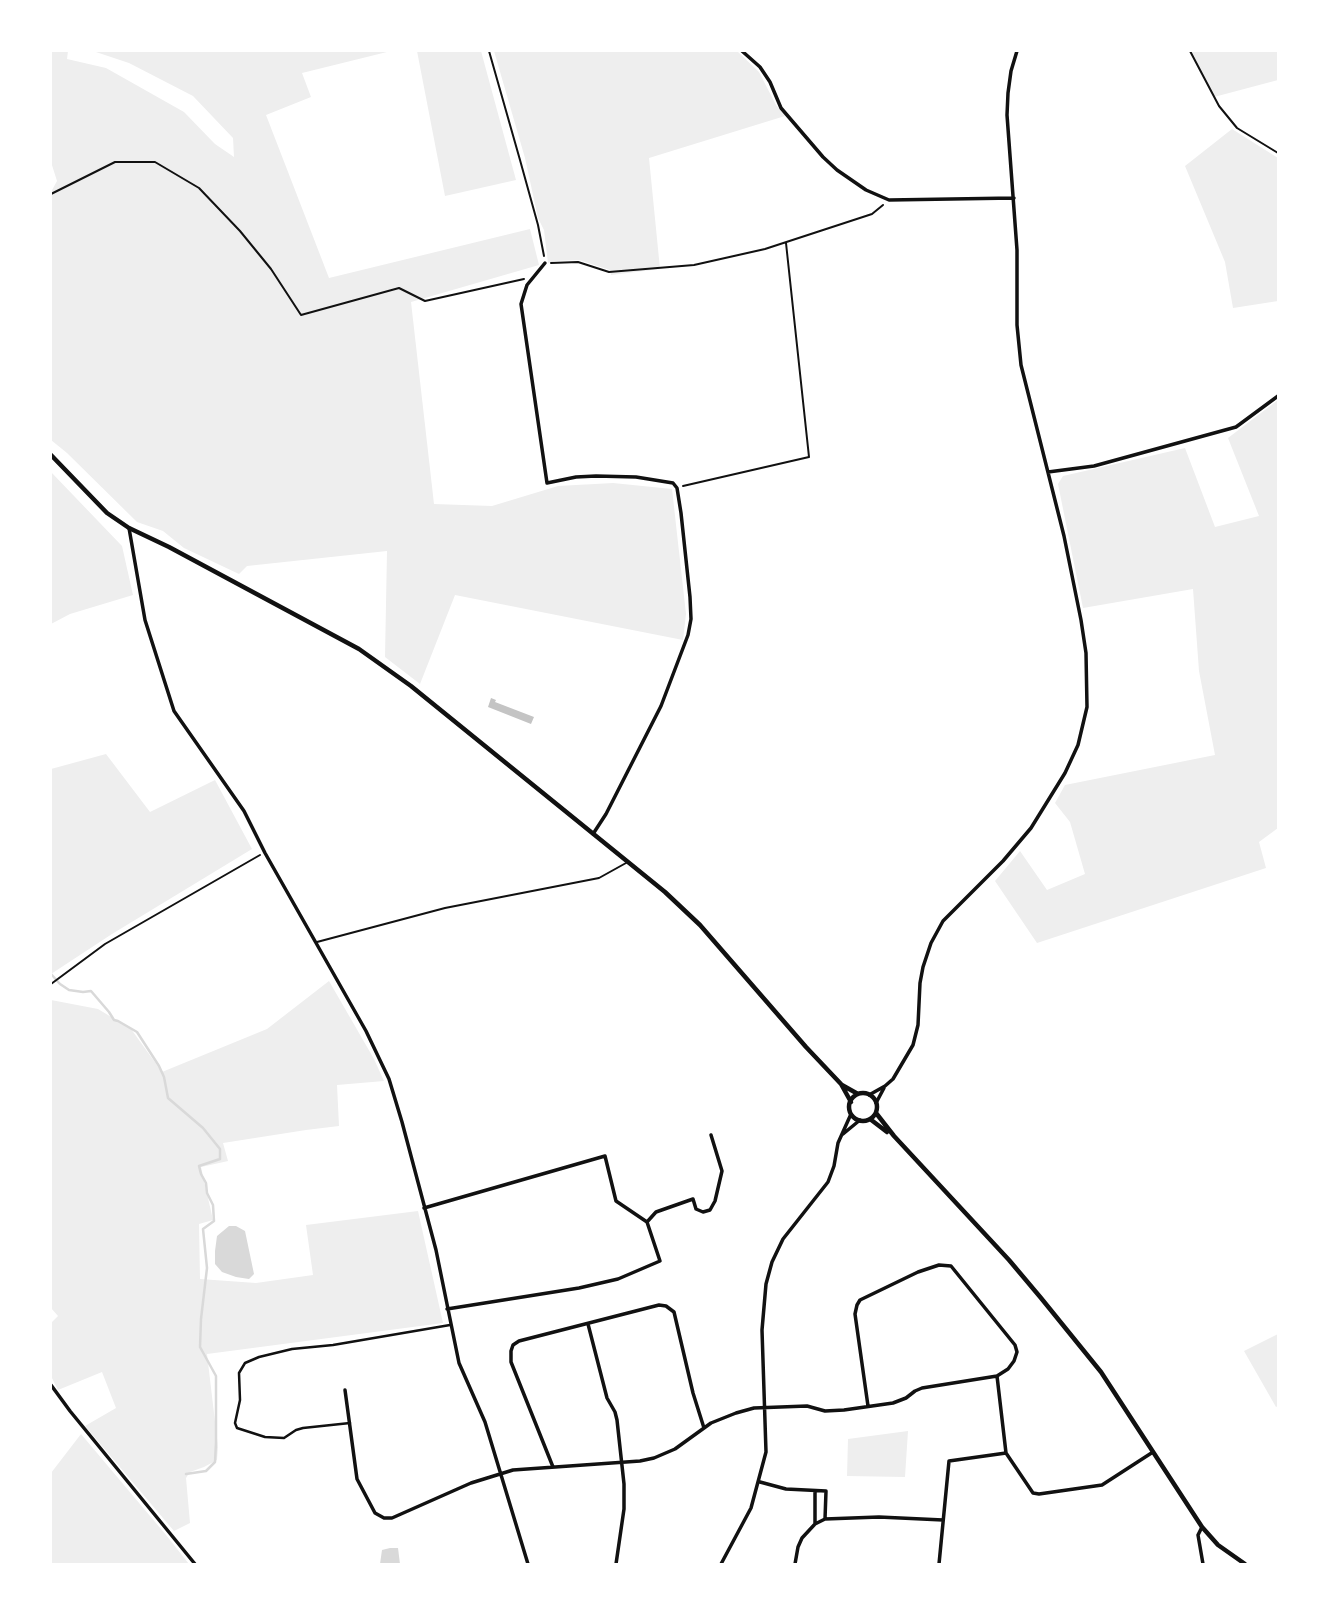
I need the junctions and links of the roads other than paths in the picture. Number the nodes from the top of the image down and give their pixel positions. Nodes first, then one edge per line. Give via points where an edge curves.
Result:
1 (742, 51) edge
2 (1017, 51) edge
3 (1014, 198) junction
4 (545, 263) road end
5 (1278, 397) edge
6 (51, 455) edge
7 (1048, 472) junction
8 (129, 528) junction
9 (593, 834) junction
10 (628, 862) junction
11 (316, 943) junction
12 (841, 1084) junction
13 (885, 1086) junction
14 (859, 1094) junction
15 (869, 1095) junction
16 (851, 1102) junction
17 (876, 1103) junction
18 (876, 1113) junction
19 (851, 1114) junction
20 (870, 1119) junction
21 (860, 1120) junction
22 (711, 1135) dead end
23 (841, 1135) junction
24 (894, 1136) junction
25 (424, 1208) junction
26 (647, 1222) junction
27 (447, 1309) junction
28 (588, 1324) junction
29 (450, 1325) junction
30 (997, 1376) junction
31 (51, 1385) edge
32 (345, 1390) dead end
33 (868, 1406) junction
34 (764, 1408) junction
35 (349, 1423) junction
36 (704, 1428) junction
37 (1153, 1452) junction
38 (1006, 1453) junction
39 (622, 1462) junction
40 (553, 1467) junction
41 (501, 1473) junction
42 (760, 1482) junction
43 (815, 1491) junction
44 (825, 1519) junction
45 (943, 1520) junction
46 (815, 1524) junction
47 (1202, 1527) junction
48 (195, 1564) edge
49 (528, 1564) edge
50 (616, 1564) edge
51 (721, 1564) edge
52 (795, 1564) edge
53 (939, 1564) edge
54 (1203, 1564) edge
55 (1245, 1564) edge

1 - 3 street via 760,67 781,107 823,157 866,190 889,200
2 - 3 street via 1007,93
3 - 7 street via 1021,365
4 - 9 street via 527,285 522,304 547,483 586,477 673,483 681,513 691,619 662,706
5 - 7 street via 1236,427 1094,466
6 - 8 street via 107,513
7 - 13 street via 1086,653 1087,706 1078,745 1031,828 943,921 921,975 913,1045
8 - 9 street via 359,649
8 - 11 street via 145,620 174,711 244,811
9 - 10 street
10 - 11 lane via 598,878 445,908
10 - 12 street via 700,925
11 - 25 street via 389,1079
12 - 14 street
12 - 16 street
13 - 15 street
13 - 17 street
14 - 15 street
14 - 16 street
15 - 17 street
16 - 19 street
17 - 18 street
18 - 20 street
18 - 24 street
19 - 21 street
19 - 23 street
20 - 21 street
20 - 24 street
21 - 23 street
22 - 26 street via 722,1171 710,1210 696,1209 694,1199 656,1212
23 - 34 street via 828,1182 783,1239 766,1283
24 - 37 street via 1033,1288 1101,1372
25 - 26 street via 605,1156 616,1201
25 - 27 street
26 - 27 street via 660,1261 618,1279 579,1288
27 - 29 street
28 - 36 street via 659,1305 671,1309
28 - 39 street via 617,1420
28 - 40 street via 519,1341 511,1351 511,1362
29 - 35 street via 292,1349 245,1363 239,1373 237,1429 284,1438 303,1428
29 - 41 street via 459,1363
30 - 33 street via 922,1388 893,1403
30 - 33 street via 1014,1361 1015,1345 955,1269 939,1265 857,1305
30 - 38 street
31 - 48 street
32 - 35 street
33 - 34 street via 825,1411 807,1406
34 - 36 street via 736,1413
34 - 42 street via 766,1452
35 - 41 street via 358,1479 375,1513 384,1518 397,1517
36 - 39 street via 665,1454
37 - 38 street via 1102,1485 1039,1494 1033,1493
37 - 47 street
38 - 45 street via 949,1461
39 - 40 street
39 - 50 street via 624,1509
40 - 41 street
41 - 49 street
42 - 43 street
42 - 51 street
43 - 44 street via 826,1491
43 - 46 street
44 - 45 street
44 - 46 street
45 - 53 street
46 - 52 street via 802,1538
47 - 54 street via 1198,1535
47 - 55 street

